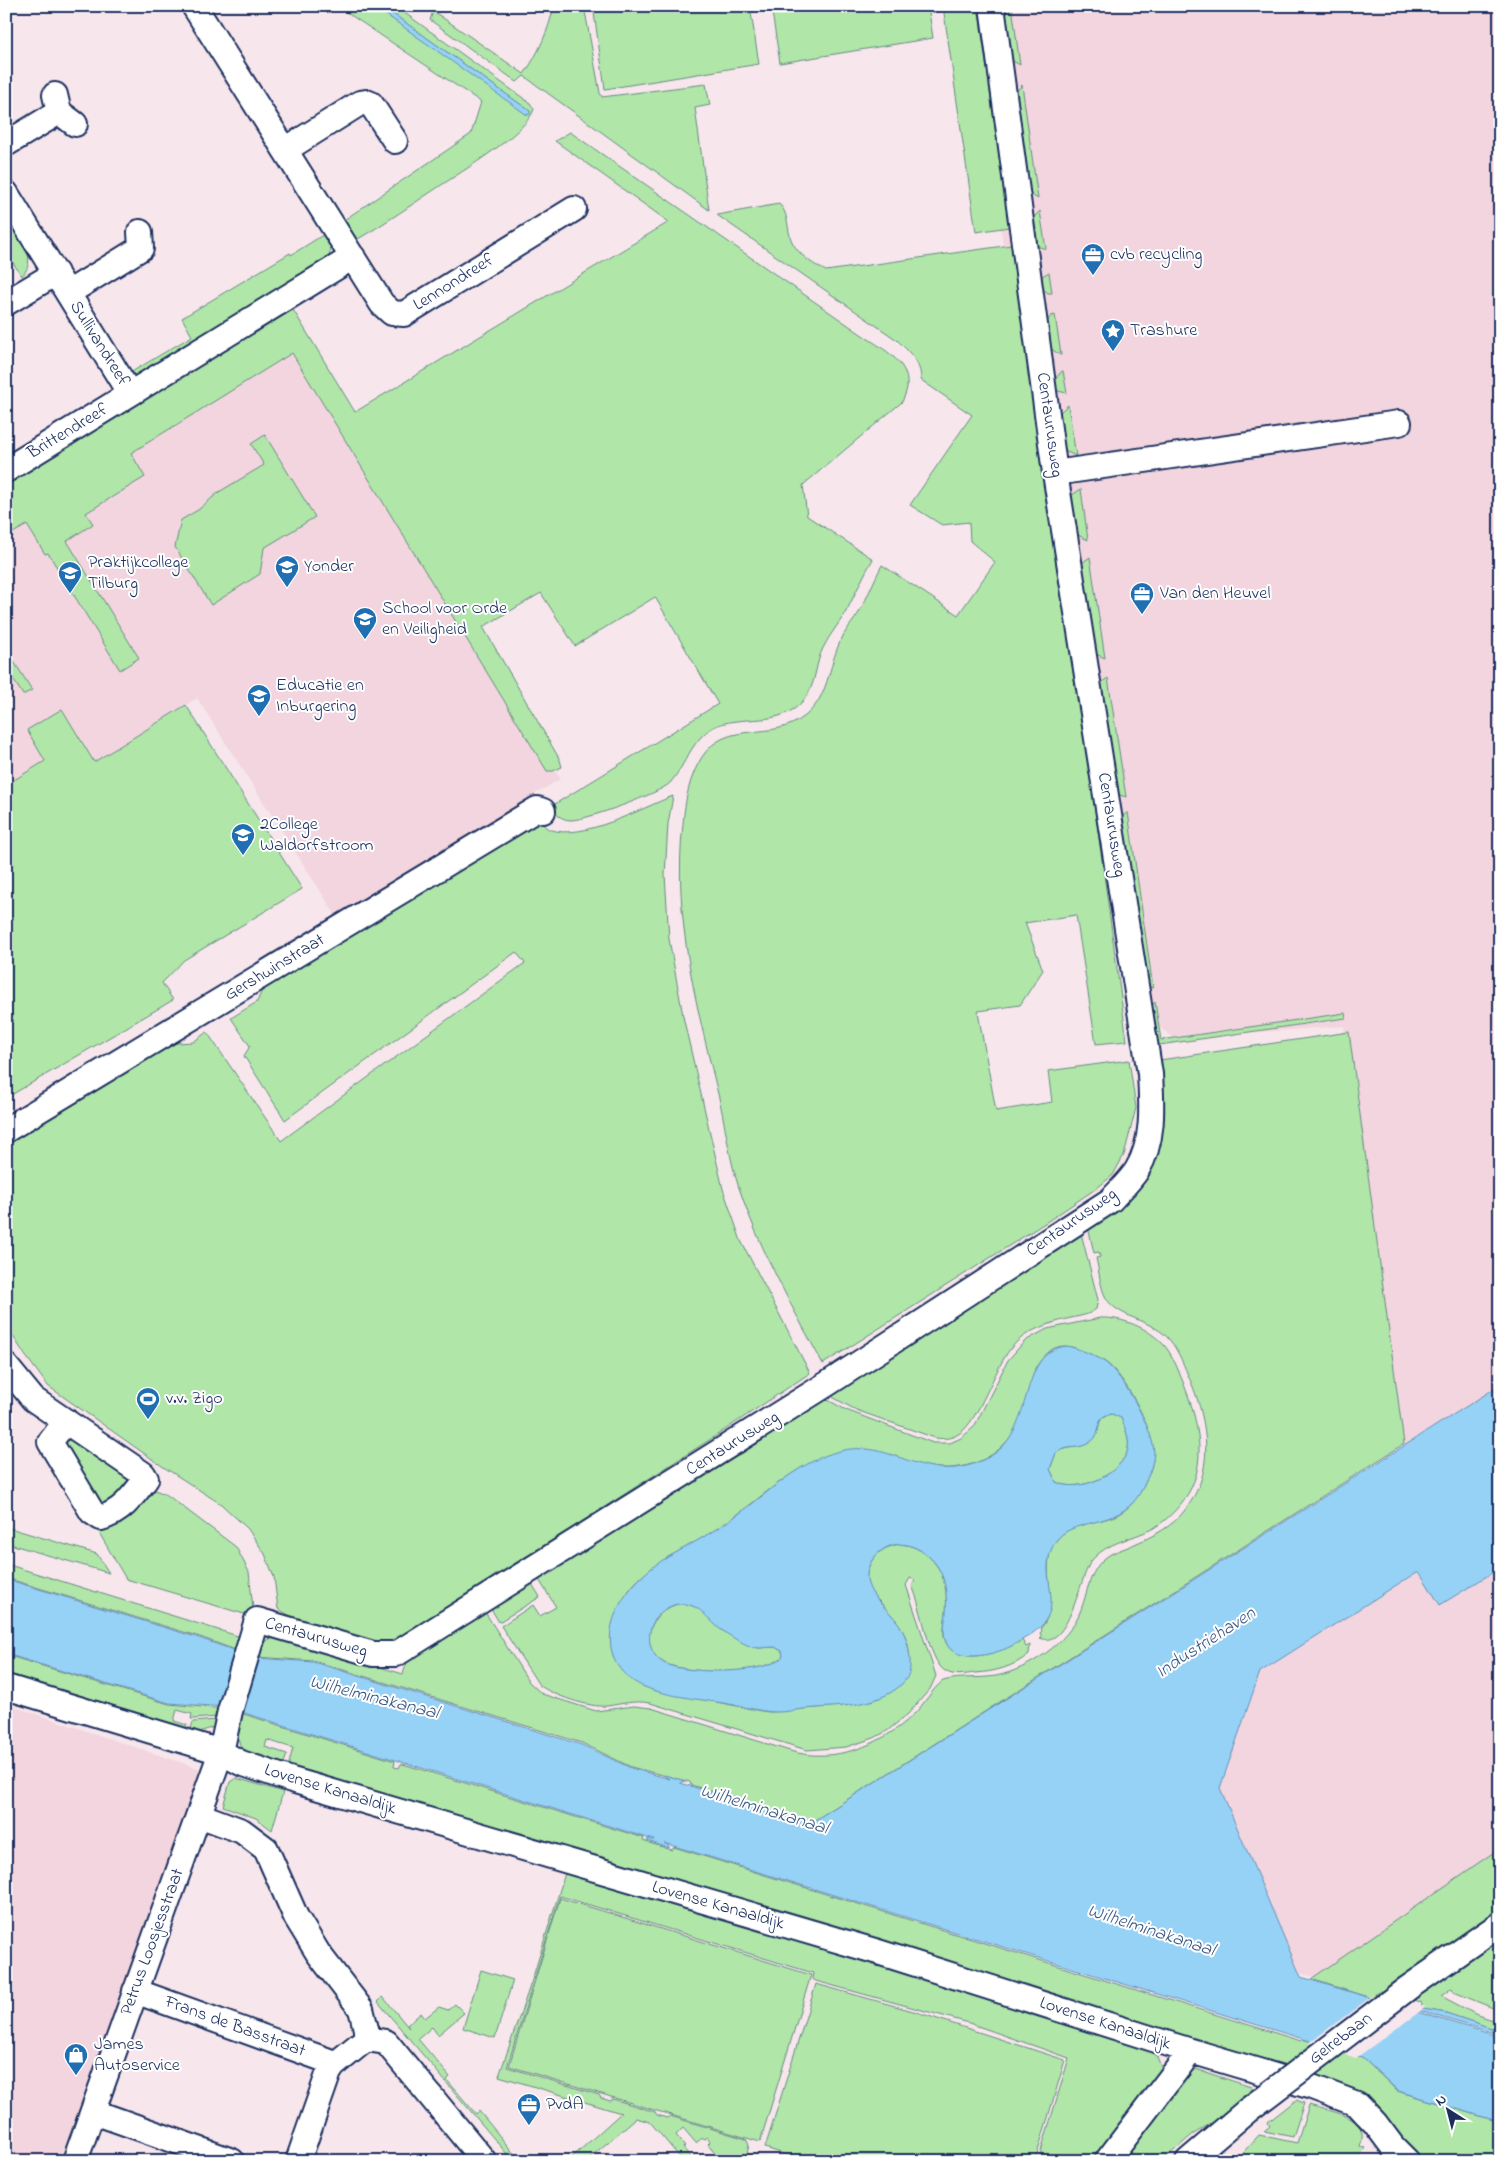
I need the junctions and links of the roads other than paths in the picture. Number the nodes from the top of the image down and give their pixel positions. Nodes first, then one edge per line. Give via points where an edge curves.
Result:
1 (194, 6) edge
2 (992, 6) edge
3 (63, 110) dead end
4 (395, 141) dead end
5 (6, 144) edge
6 (285, 150) junction
7 (6, 193) edge
8 (574, 209) dead end
9 (145, 245) dead end
10 (353, 256) junction
11 (62, 283) junction
12 (6, 303) edge
13 (130, 394) junction
14 (1399, 423) dead end
15 (6, 470) edge
16 (1055, 473) junction
17 (543, 811) dead end
18 (6, 1130) edge
19 (6, 1366) edge
20 (66, 1421) dead end
21 (6, 1687) edge
22 (221, 1752) junction
23 (199, 1815) junction
24 (1500, 1924) edge
25 (1500, 1935) edge
26 (135, 1991) junction
27 (376, 2040) junction
28 (1191, 2051) junction
29 (333, 2066) junction
30 (94, 2112) junction
31 (1254, 2112) junction
32 (1392, 2156) edge
33 (75, 2161) edge
34 (232, 2161) edge
35 (298, 2161) edge
36 (484, 2161) edge
37 (1107, 2161) edge
38 (1188, 2161) edge
39 (1210, 2161) edge

1 - 6 street, Lennondreef
2 - 16 street, Centaurusweg
3 - 5 street
4 - 6 street via 371,104 366,102
6 - 10 street, Lennondreef
7 - 11 street, Sullivandreef
8 - 10 street, Lennondreef via 404,314 392,313 382,304
9 - 11 street, Sullivandreef
10 - 13 street
11 - 12 street
11 - 13 street, Sullivandreef
13 - 15 street, Brittendreef
14 - 16 street
16 - 22 street, Centaurusweg via 1150,1074 1152,1114 1146,1151 1136,1172 1111,1200 827,1384 396,1654 373,1654 258,1620
17 - 18 street, Gershwinstraat via 537,809
19 - 20 street via 33,1398
21 - 22 street, Lovense Kanaaldijk
22 - 23 street, Petrus Loosjesstraat
22 - 28 street, Lovense Kanaaldijk via 241,1763 292,1780 878,1952
23 - 26 street, Petrus Loosjesstraat
23 - 27 street via 242,1831 266,1849 296,1917 318,1953 361,2010 366,2029
24 - 31 street, Gelrebaan, bridge via 1401,1993
25 - 31 street, Gelrebaan
26 - 29 street, Frans de Basstraat via 329,2061
26 - 30 street, Petrus Loosjesstraat
27 - 29 street
27 - 36 street
28 - 32 street, Lovense Kanaaldijk via 1312,2087 1357,2104 1375,2123
28 - 37 street
29 - 35 street
30 - 33 street, Petrus Loosjesstraat
30 - 34 street
31 - 38 street, Gelrebaan
31 - 39 street, Gelrebaan

